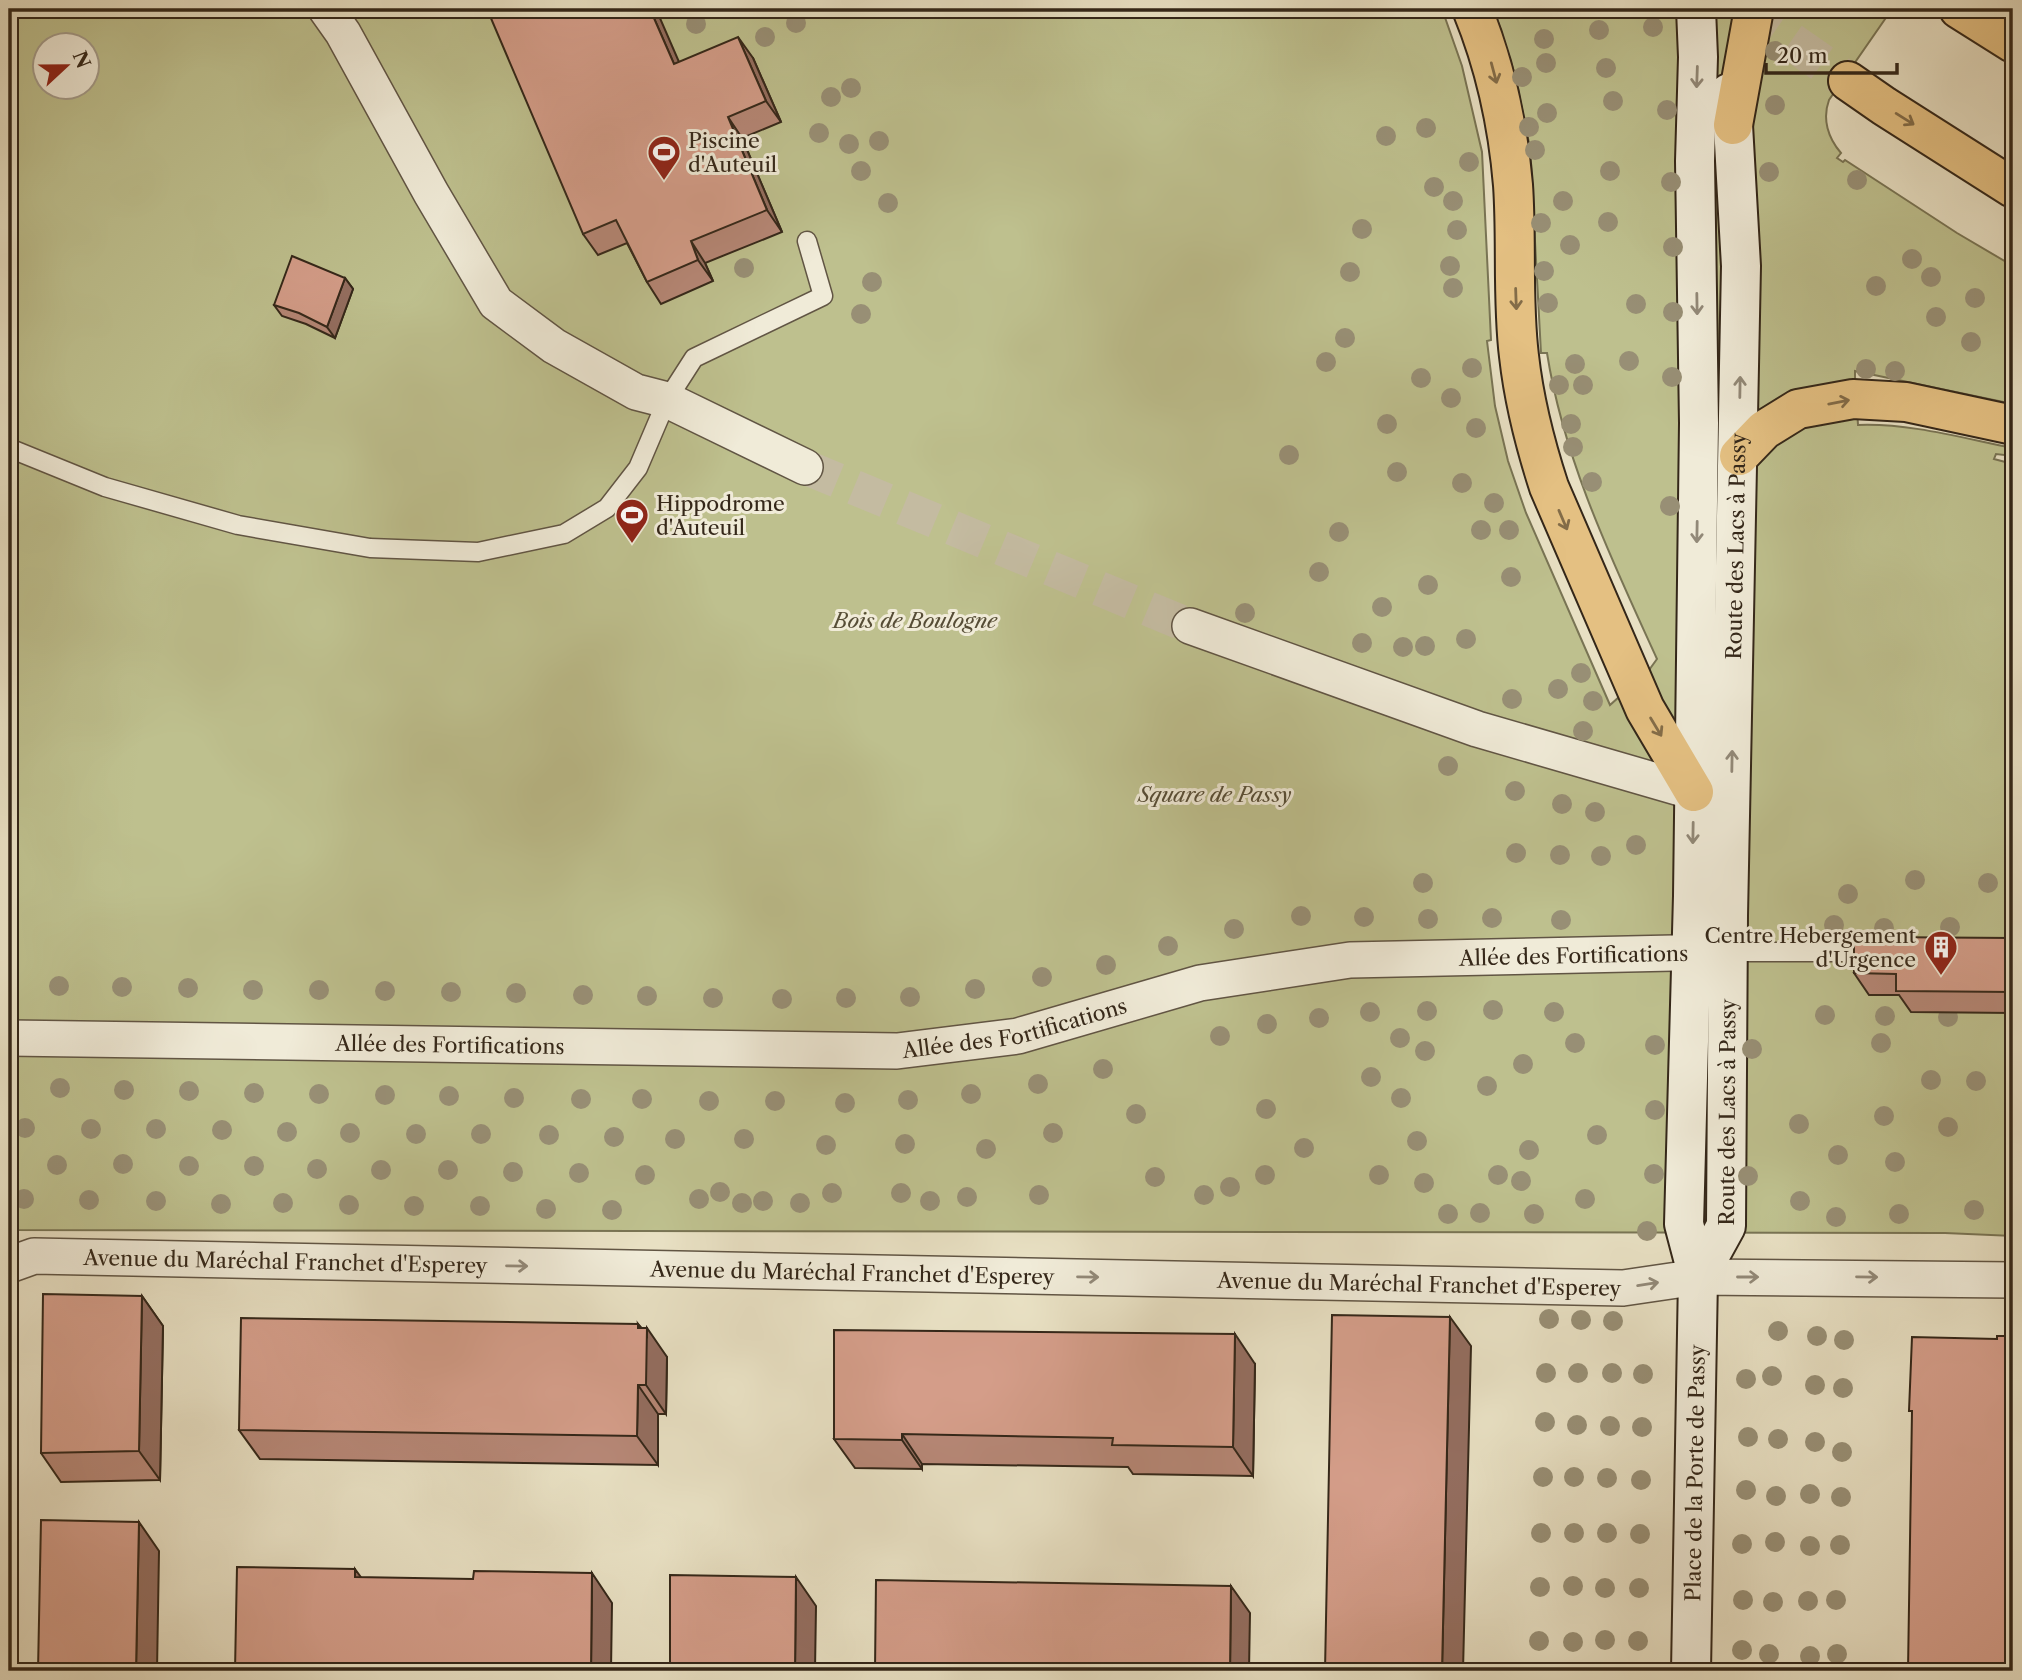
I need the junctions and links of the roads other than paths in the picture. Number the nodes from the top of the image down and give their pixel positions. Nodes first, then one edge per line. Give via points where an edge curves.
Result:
1 (326, 9) edge
2 (1472, 9) edge
3 (1696, 9) edge
4 (1716, 9) edge
5 (1754, 9) edge
6 (1959, 9) edge
7 (1978, 9) edge
8 (2013, 22) edge
9 (2013, 43) edge
10 (1848, 81) tunnel mouth
11 (1733, 125) junction
12 (2013, 188) edge
13 (807, 241) dead end
14 (667, 400) junction
15 (2013, 425) edge
16 (9, 448) edge
17 (1739, 456) junction
18 (805, 467) tunnel mouth
19 (1190, 626) tunnel mouth
20 (1694, 792) junction
21 (1898, 947) edge
22 (1710, 952) junction
23 (9, 1038) edge
24 (9, 1266) edge
25 (1698, 1277) junction
26 (2013, 1280) edge
27 (1691, 1671) edge

1 - 14 street via 496,303 554,345 636,392
2 -> 20 highway via 1506,127 1513,185 1518,353 1536,449 1645,709
3 -> 20 main road, Route des Lacs à Passy via 1699,423
4 - 11 main road, Route des Lacs à Passy
5 - 11 highway
6 - 9 highway
7 - 8 highway
10 -> 12 highway
17 -> 11 main road, Route des Lacs à Passy via 1741,266
13 - 14 lane via 823,296 694,358
14 - 16 lane via 638,468 607,508 564,534 478,552 370,548 238,525 105,487
14 - 18 street
17 -> 15 highway via 1764,430 1798,410 1853,399 1906,402
22 -> 17 main road, Route des Lacs à Passy
19 - 20 street via 1477,729
20 -> 22 main road, Route des Lacs à Passy
21 - 22 lane, Allée des Fortifications via 1862,952
22 - 23 street, Allée des Fortifications via 1350,960 1200,983 1018,1036 897,1051
22 - 25 main road, Route des Lacs à Passy via 1684,1224
24 -> 25 street, Avenue du Maréchal Franchet d'Esperey via 34,1256 1623,1288
25 -> 26 street, Avenue du Maréchal Franchet d'Esperey
25 - 27 main road, Place de la Porte de Passy

